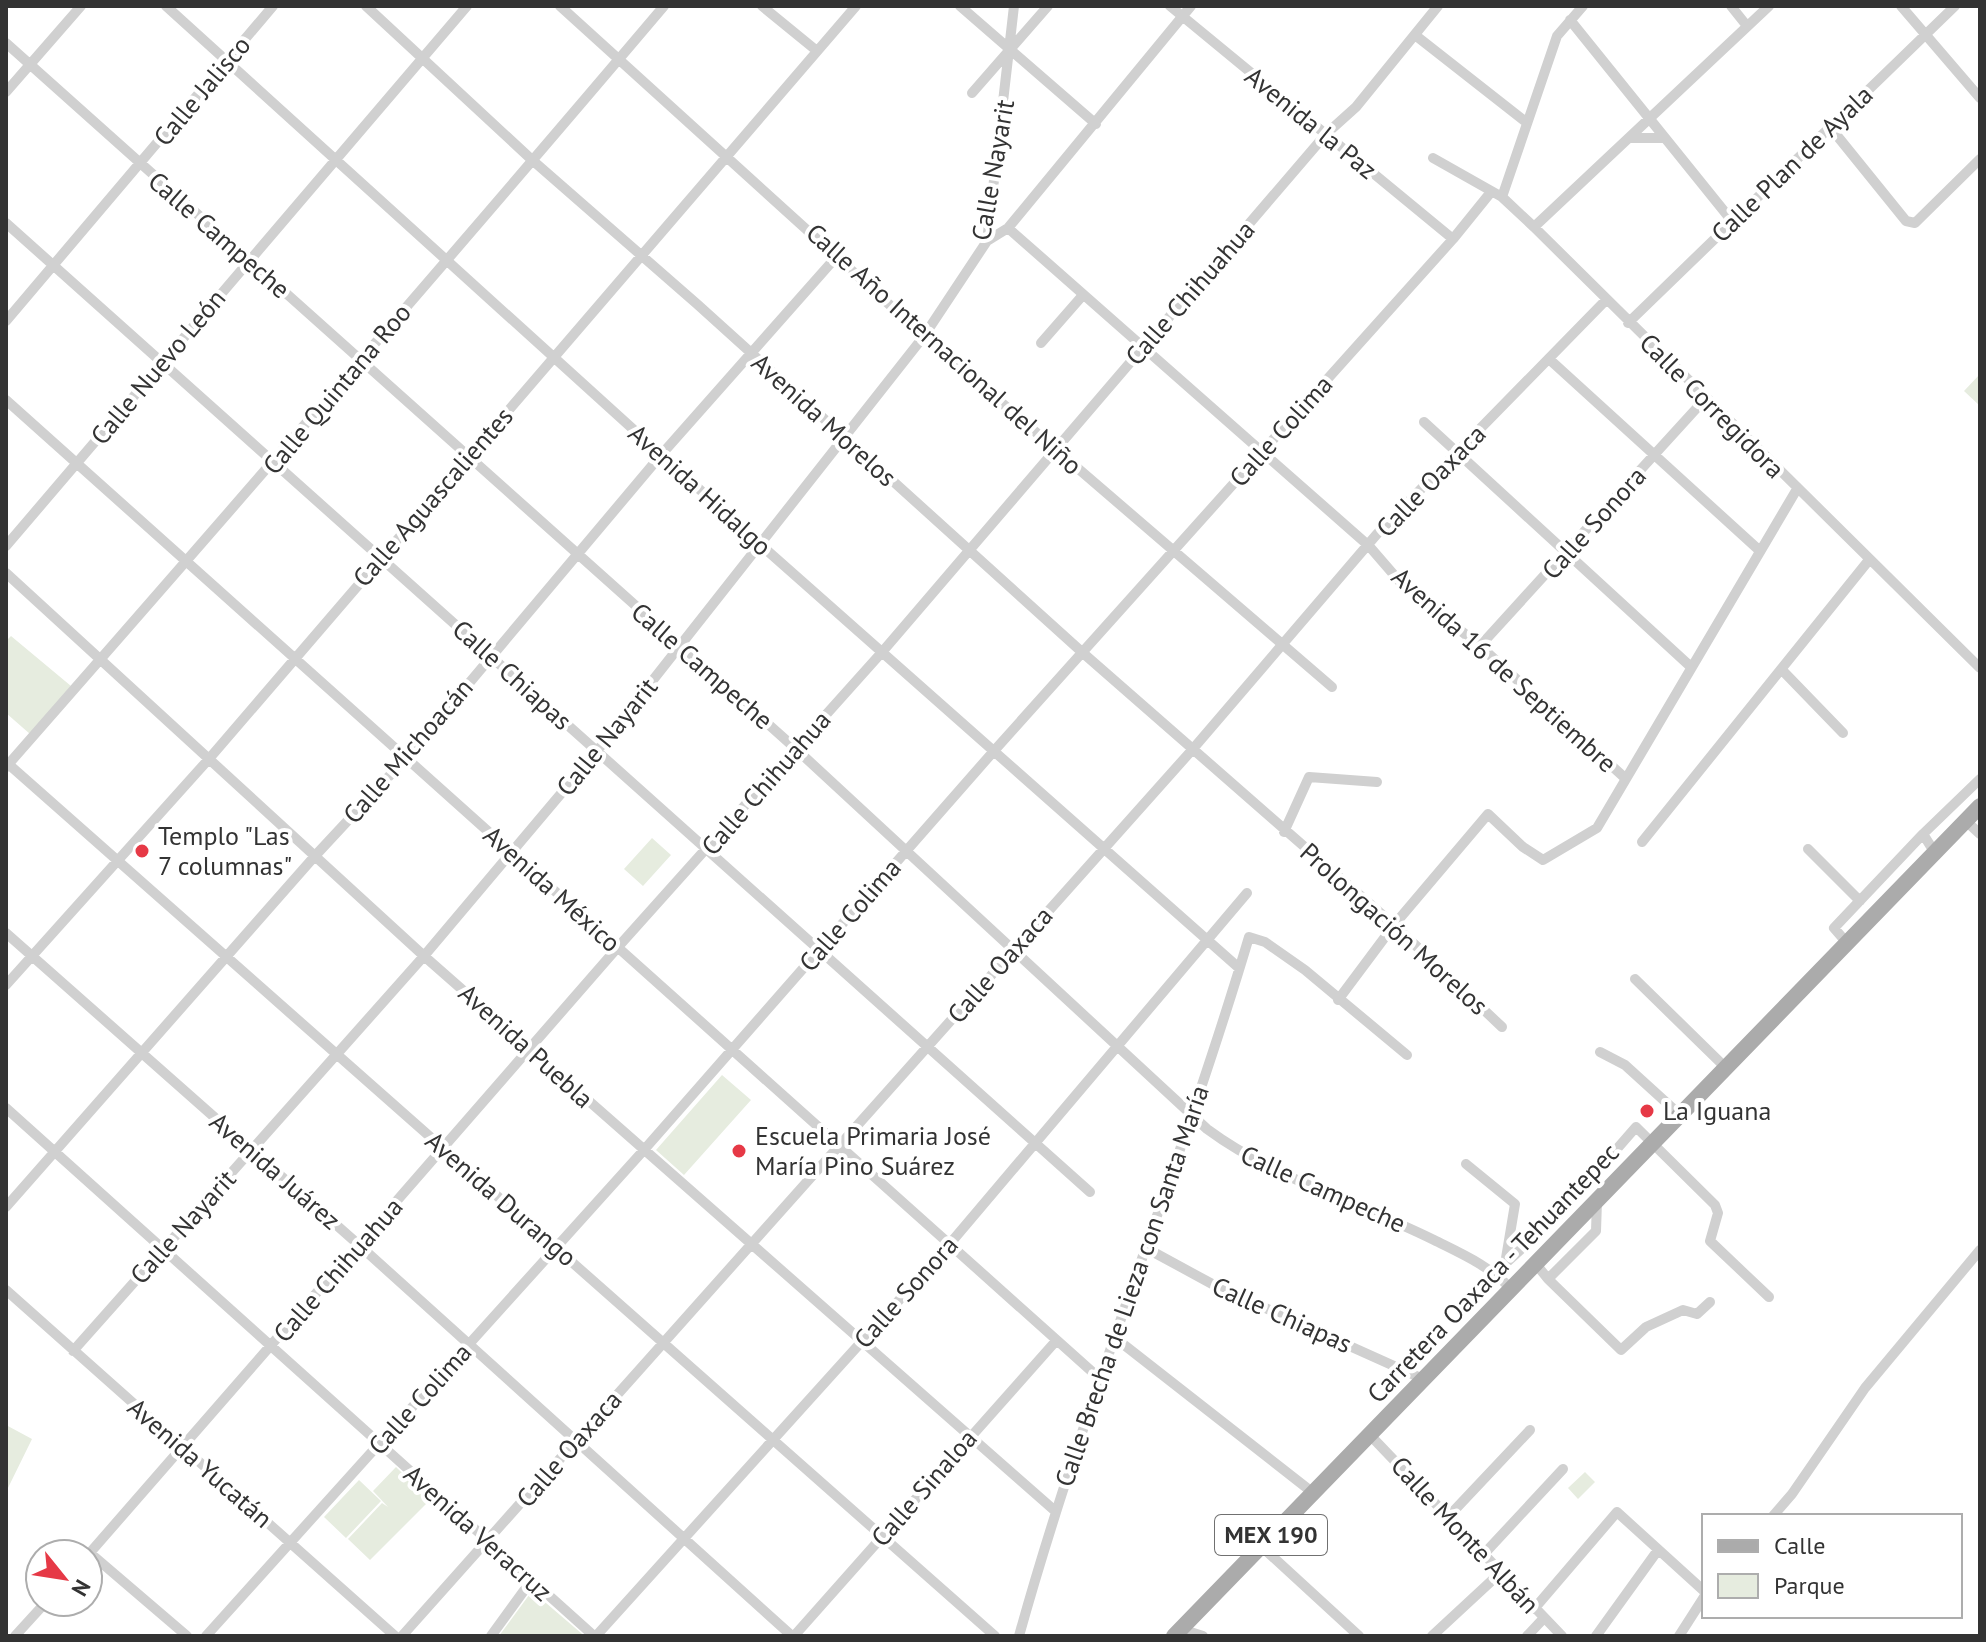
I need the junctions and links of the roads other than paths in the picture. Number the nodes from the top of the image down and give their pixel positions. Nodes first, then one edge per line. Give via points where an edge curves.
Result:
1 (81, 6) edge
2 (166, 6) edge
3 (273, 6) edge
4 (366, 6) edge
5 (467, 6) edge
6 (560, 6) edge
7 (664, 6) edge
8 (762, 6) edge
9 (856, 6) edge
10 (960, 6) edge
11 (1014, 6) edge
12 (1048, 6) edge
13 (1170, 6) edge
14 (1191, 6) edge
15 (1438, 6) edge
16 (1583, 6) edge
17 (1731, 6) edge
18 (1769, 6) edge
19 (1901, 6) edge
20 (1955, 6) edge
21 (1183, 17) junction
22 (1570, 20) junction
23 (1747, 26) junction
24 (1415, 35) junction
25 (1925, 36) junction
26 (6, 43) edge
27 (1011, 49) junction
28 (817, 51) junction
29 (423, 58) junction
30 (619, 59) junction
31 (226, 63) junction
32 (30, 64) junction
33 (6, 92) edge
34 (972, 93) dead end
35 (1980, 98) edge
36 (1651, 118) junction
37 (1526, 122) junction
38 (1096, 124) junction
39 (1830, 127) junction
40 (1326, 134) junction
41 (1629, 138) junction
42 (1663, 138) junction
43 (728, 156) junction
44 (335, 157) junction
45 (1433, 158) dead end
46 (531, 159) junction
47 (1980, 159) edge
48 (139, 165) junction
49 (1491, 192) junction
50 (1502, 197) junction
51 (1732, 221) junction
52 (6, 223) edge
53 (1534, 227) junction
54 (1008, 228) junction
55 (1453, 239) junction
56 (987, 241) junction
57 (641, 254) junction
58 (838, 255) junction
59 (448, 258) junction
60 (247, 261) junction
61 (54, 266) junction
62 (1083, 295) junction
63 (1605, 301) junction
64 (6, 321) edge
65 (1628, 323) junction
66 (924, 336) junction
67 (1041, 343) dead end
68 (1143, 349) junction
69 (752, 354) junction
70 (554, 358) junction
71 (1549, 359) junction
72 (362, 360) junction
73 (161, 363) junction
74 (1705, 399) junction
75 (6, 400) edge
76 (1424, 422) dead end
77 (845, 440) junction
78 (1056, 448) junction
79 (1263, 453) junction
80 (1458, 454) junction
81 (661, 455) junction
82 (1656, 455) junction
83 (469, 456) junction
84 (77, 463) junction
85 (274, 465) junction
86 (1797, 489) junction
87 (6, 546) edge
88 (762, 546) junction
89 (1369, 546) junction
90 (969, 550) junction
91 (1760, 551) junction
92 (1172, 553) junction
93 (1569, 553) junction
94 (382, 556) junction
95 (576, 556) junction
96 (1869, 560) junction
97 (183, 561) junction
98 (6, 573) edge
99 (1283, 646) junction
100 (1480, 646) junction
101 (680, 647) junction
102 (883, 651) junction
103 (1083, 653) junction
104 (491, 656) junction
105 (101, 657) junction
106 (292, 659) junction
107 (1691, 667) junction
108 (1980, 668) edge
109 (1782, 670) junction
110 (1332, 687) dead end
111 (1843, 733) dead end
112 (796, 749) junction
113 (1192, 750) junction
114 (597, 751) junction
115 (993, 752) junction
116 (406, 758) junction
117 (208, 760) junction
118 (7, 765) edge
119 (1625, 778) junction
120 (1980, 779) edge
121 (1377, 782) dead end
122 (1980, 806) edge
123 (1966, 821) junction
124 (1284, 832) junction
125 (1923, 834) junction
126 (1980, 834) edge
127 (1642, 842) dead end
128 (708, 849) junction
129 (1102, 849) junction
130 (1808, 849) dead end
131 (907, 851) junction
132 (512, 852) junction
133 (1935, 853) junction
134 (314, 857) junction
135 (117, 858) junction
136 (1881, 878) junction
137 (1247, 893) dead end
138 (1893, 896) junction
139 (1860, 901) junction
140 (1394, 925) junction
141 (6, 933) edge
142 (1208, 942) junction
143 (1847, 943) junction
144 (618, 947) junction
145 (819, 950) junction
146 (1014, 950) junction
147 (32, 956) junction
148 (225, 956) junction
149 (424, 956) junction
150 (1239, 968) junction
151 (1635, 979) dead end
152 (6, 985) edge
153 (1338, 1000) junction
154 (1502, 1027) dead end
155 (1119, 1047) junction
156 (928, 1048) junction
157 (530, 1049) junction
158 (730, 1050) junction
159 (141, 1052) junction
160 (1600, 1052) dead end
161 (337, 1054) junction
162 (1407, 1055) dead end
163 (1726, 1068) junction
164 (6, 1108) edge
165 (1194, 1115) junction
166 (1680, 1115) junction
167 (1034, 1142) junction
168 (1653, 1144) junction
169 (838, 1147) junction
170 (443, 1148) junction
171 (252, 1150) junction
172 (54, 1151) junction
173 (643, 1151) junction
174 (1466, 1164) dead end
175 (1090, 1192) dead end
176 (1597, 1201) junction
177 (6, 1207) edge
178 (359, 1245) junction
179 (556, 1246) junction
180 (751, 1246) junction
181 (948, 1246) junction
182 (1144, 1247) junction
183 (163, 1249) junction
184 (1980, 1250) edge
185 (1505, 1264) junction
186 (1536, 1264) junction
187 (1496, 1272) junction
188 (1548, 1279) junction
189 (1511, 1289) junction
190 (6, 1290) edge
191 (1769, 1297) dead end
192 (1710, 1302) dead end
193 (1114, 1337) junction
194 (1055, 1342) junction
195 (661, 1343) junction
196 (861, 1343) junction
197 (272, 1346) junction
198 (467, 1346) junction
199 (73, 1351) junction
200 (1098, 1377) junction
201 (1423, 1379) junction
202 (1530, 1430) dead end
203 (1369, 1434) junction
204 (970, 1436) junction
205 (773, 1440) junction
206 (575, 1443) junction
207 (379, 1445) junction
208 (183, 1448) junction
209 (1563, 1469) dead end
210 (1312, 1492) junction
211 (1054, 1510) junction
212 (1775, 1514) edge
213 (1448, 1517) junction
214 (882, 1536) junction
215 (103, 1538) edge
216 (683, 1539) junction
217 (487, 1541) junction
218 (289, 1542) junction
219 (1261, 1546) junction
220 (1658, 1550) junction
221 (1483, 1555) junction
222 (104, 1567) edge
223 (1500, 1573) junction
224 (531, 1581) junction
225 (1702, 1592) edge
226 (1702, 1597) edge
227 (1534, 1609) junction
228 (31, 1618) edge
229 (1544, 1618) junction
230 (1177, 1632) edge
231 (989, 1634) edge
232 (15, 1636) edge
233 (187, 1636) edge
234 (206, 1636) edge
235 (395, 1636) edge
236 (402, 1636) edge
237 (491, 1636) edge
238 (595, 1636) edge
239 (793, 1636) edge
240 (1019, 1636) edge
241 (1203, 1636) edge
242 (1359, 1636) edge
243 (1432, 1636) edge
244 (1527, 1636) edge
245 (1562, 1636) edge
246 (1596, 1636) edge
247 (1679, 1636) edge

1 - 32 street
2 - 31 street, Avenida Hidalgo
3 - 31 street, Calle Jalisco
4 - 29 street, Avenida Morelos
5 - 29 street, Calle Nuevo León
6 - 30 street, Calle Año Internacional del Niño
7 - 30 street, Calle Quintana Roo
8 - 28 street
9 - 28 street, Calle Aguascalientes
10 - 27 street
11 - 27 street, Calle Nayarit
12 - 27 street
13 - 21 street, Avenida la Paz
14 - 21 street, Calle Nayarit
15 - 24 street, Calle Chihuahua
16 - 22 street
17 - 23 street
18 - 23 street
19 - 25 street
20 - 25 street, Calle Plan de Ayala
21 - 38 street, Calle Nayarit
21 - 40 street, Avenida la Paz
22 - 36 street
22 - 37 street via 1557,36
23 - 36 street
24 - 37 street
24 - 40 street, Calle Chihuahua via 1356,107
25 - 35 street
25 - 39 street, Calle Plan de Ayala
26 - 32 street, Calle Campeche
27 - 34 street
27 - 38 street
27 - 56 street, Calle Nayarit
28 - 43 street, Calle Aguascalientes
29 - 44 street, Calle Nuevo León
29 - 46 street, Avenida Morelos
30 - 43 street, Calle Año Internacional del Niño
30 - 46 street, Calle Quintana Roo
31 - 44 street, Avenida Hidalgo
31 - 48 street, Calle Jalisco
32 - 33 street
32 - 48 street, Calle Campeche
36 - 41 street
36 - 42 street
37 - 50 street
38 - 54 street, Calle Nayarit
39 - 47 street via 1906,221 1915,223
39 - 51 street, Calle Plan de Ayala
40 - 55 street, Avenida la Paz
40 - 68 street, Calle Chihuahua
41 - 42 street
41 - 53 street
42 - 51 street
43 - 57 street, Calle Aguascalientes
43 - 58 street, Calle Año Internacional del Niño
44 - 59 street, Avenida Hidalgo
44 - 60 street, Calle Nuevo León
45 - 49 street, Calle Corregidora
46 - 57 street, Avenida Morelos
46 - 59 street, Calle Quintana Roo
48 - 60 street, Calle Campeche
48 - 61 street, Calle Jalisco
49 - 50 street, Calle Corregidora
49 - 55 street, Calle Colima
50 - 53 street, Calle Corregidora
51 - 65 street, Calle Plan de Ayala
52 - 61 street, Calle Chiapas
53 - 63 street, Calle Corregidora
54 - 56 street
54 - 62 street, Avenida 16 de Septiembre
55 - 79 street, Calle Colima
56 - 66 street, Calle Nayarit
57 - 69 street, Avenida Morelos
57 - 70 street, Calle Aguascalientes
58 - 66 street, Calle Año Internacional del Niño
58 - 69 street, Calle Michoacán
59 - 70 street, Avenida Hidalgo
59 - 72 street, Calle Quintana Roo
60 - 72 street, Calle Campeche
60 - 73 street, Calle Nuevo León
61 - 64 street, Calle Jalisco
61 - 73 street, Calle Chiapas
62 - 67 street
62 - 68 street, Avenida 16 de Septiembre
63 - 65 street, Calle Corregidora
63 - 71 street, Calle Oaxaca
65 - 74 street, Calle Corregidora
66 - 77 street, Calle Nayarit
66 - 78 street, Calle Año Internacional del Niño
68 - 78 street, Calle Chihuahua
68 - 79 street, Avenida 16 de Septiembre
69 - 77 street, Avenida Morelos
69 - 81 street, Calle Michoacán
70 - 81 street, Avenida Hidalgo
70 - 83 street, Calle Aguascalientes
71 - 80 street, Calle Oaxaca
71 - 82 street
72 - 83 street, Calle Campeche
72 - 85 street, Calle Quintana Roo
73 - 84 street, Calle Nuevo León
73 - 85 street, Calle Chiapas
74 - 82 street, Calle Sonora
74 - 86 street, Calle Corregidora
75 - 84 street, Avenida México
76 - 80 street
77 - 88 street, Calle Nayarit
77 - 90 street, Avenida Morelos
78 - 90 street, Calle Chihuahua
78 - 92 street, Calle Año Internacional del Niño
79 - 89 street, Avenida 16 de Septiembre
79 - 92 street, Calle Colima
80 - 89 street, Calle Oaxaca
80 - 93 street
81 - 88 street, Avenida Hidalgo
81 - 95 street, Calle Michoacán
82 - 91 street
82 - 93 street, Calle Sonora
83 - 94 street, Calle Aguascalientes
83 - 95 street, Calle Campeche
84 - 87 street, Calle Nuevo León
84 - 97 street, Avenida México
85 - 94 street, Calle Chiapas
85 - 97 street, Calle Quintana Roo
86 - 91 street
86 - 96 street, Calle Corregidora
88 - 101 street, Calle Nayarit
88 - 102 street, Avenida Hidalgo
89 - 99 street, Calle Oaxaca
89 - 100 street, Avenida 16 de Septiembre via 1401,583
90 - 102 street, Calle Chihuahua
90 - 103 street, Avenida Morelos
91 - 107 street
92 - 99 street, Calle Año Internacional del Niño
92 - 103 street, Calle Colima
93 - 100 street, Calle Sonora
93 - 107 street
94 - 104 street, Calle Chiapas
94 - 106 street, Calle Aguascalientes
95 - 101 street, Calle Campeche
95 - 104 street, Calle Michoacán
96 - 108 street, Calle Corregidora
96 - 109 street
97 - 105 street, Calle Quintana Roo
97 - 106 street, Avenida México
98 - 105 street, Avenida Puebla
99 - 110 street, Calle Año Internacional del Niño
99 - 113 street, Calle Oaxaca
100 - 119 street, Avenida 16 de Septiembre
101 - 112 street, Calle Campeche
101 - 114 street, Calle Nayarit
102 - 112 street, Calle Chihuahua
102 - 115 street, Avenida Hidalgo
103 - 113 street, Avenida Morelos
103 - 115 street, Calle Colima
104 - 114 street, Calle Chiapas
104 - 116 street, Calle Michoacán
105 - 117 street, Avenida Puebla
105 - 118 street, Calle Quintana Roo
106 - 116 street, Avenida México
106 - 117 street, Calle Aguascalientes
107 - 119 street
109 - 111 street
109 - 127 street
112 - 128 street, Calle Chihuahua
112 - 131 street, Calle Campeche
113 - 124 street, Avenida Morelos
113 - 129 street, Calle Oaxaca
114 - 128 street, Calle Chiapas
114 - 132 street, Calle Nayarit
115 - 129 street, Avenida Hidalgo
115 - 131 street, Calle Colima
116 - 132 street, Avenida México
116 - 134 street, Calle Michoacán
117 - 134 street, Avenida Puebla
117 - 135 street, Calle Aguascalientes
118 - 135 street, Avenida Durango
119 - 140 street via 1597,828 1543,860 1488,814
120 - 125 street
121 - 124 street via 1309,777
122 - 123 main road, Carretera Oaxaca - Tehuantepec / MEX 190
123 - 126 street
123 - 133 main road, Carretera Oaxaca - Tehuantepec / MEX 190
124 - 140 street, Prolongación Morelos
125 - 133 street
125 - 136 street
128 - 144 street, Calle Chihuahua
128 - 145 street, Calle Chiapas
129 - 142 street, Avenida Hidalgo
129 - 146 street, Calle Oaxaca
130 - 139 street
131 - 145 street, Calle Colima
131 - 146 street, Calle Campeche
132 - 144 street, Avenida México
132 - 149 street, Calle Nayarit
133 - 138 main road, Carretera Oaxaca - Tehuantepec / MEX 190
134 - 148 street, Calle Michoacán
134 - 149 street, Avenida Puebla
135 - 147 street, Calle Aguascalientes
135 - 148 street, Avenida Durango
136 - 138 street
136 - 139 street
137 - 142 street, Calle Sonora
138 - 143 main road, Carretera Oaxaca - Tehuantepec / MEX 190
139 - 143 street via 1834,928
140 - 153 street
140 - 154 street, Prolongación Morelos
141 - 147 street, Avenida Juárez
142 - 150 street, Avenida Hidalgo
142 - 155 street, Calle Sonora
143 - 163 main road, Carretera Oaxaca - Tehuantepec / MEX 190
144 - 157 street, Calle Chihuahua
144 - 158 street, Avenida México
145 - 156 street, Calle Chiapas
145 - 158 street, Calle Colima
146 - 155 street, Calle Campeche
146 - 156 street, Calle Oaxaca
147 - 152 street, Calle Aguascalientes
147 - 159 street, Avenida Juárez
148 - 159 street, Calle Michoacán
148 - 161 street, Avenida Durango
149 - 157 street, Avenida Puebla
149 - 161 street, Calle Nayarit
150 - 153 street, Calle Brecha de Lieza con Santa María via 1249,937 1265,942
150 - 165 street, Calle Brecha de Lieza con Santa María
151 - 163 street
153 - 162 street
155 - 165 street, Calle Campeche
155 - 167 street, Calle Sonora
156 - 167 street, Calle Chiapas
156 - 169 street, Calle Oaxaca
157 - 170 street, Calle Chihuahua
157 - 173 street, Avenida Puebla
158 - 169 street, Avenida México
158 - 173 street, Calle Colima
159 - 171 street, Avenida Juárez
159 - 172 street, Calle Michoacán
160 - 166 street via 1625,1065
161 - 170 street, Avenida Durango
161 - 171 street, Calle Nayarit
163 - 166 main road, Carretera Oaxaca - Tehuantepec / MEX 190
164 - 172 street, Avenida Veracruz
165 - 182 street, Calle Brecha de Lieza con Santa María
165 - 187 street, Calle Campeche via 1235,1150 1269,1169 1414,1230
166 - 168 main road, Carretera Oaxaca - Tehuantepec / MEX 190
167 - 175 street, Calle Chiapas
167 - 181 street, Calle Sonora
168 - 176 main road, Carretera Oaxaca - Tehuantepec / MEX 190
168 - 185 street via 1636,1127 1560,1214
168 - 191 street via 1715,1205 1718,1213 1710,1241
169 - 180 street, Calle Oaxaca
169 - 181 street, Avenida México
170 - 178 street, Calle Chihuahua
170 - 179 street, Avenida Durango
171 - 178 street, Avenida Juárez
171 - 183 street, Calle Nayarit
172 - 177 street, Calle Michoacán
172 - 183 street, Avenida Veracruz
173 - 179 street, Calle Colima
173 - 180 street, Avenida Puebla
174 - 185 street via 1515,1204
176 - 186 main road, Carretera Oaxaca - Tehuantepec / MEX 190
176 - 188 street via 1596,1231
178 - 197 street, Calle Chihuahua
178 - 198 street, Avenida Juárez
179 - 195 street, Avenida Durango
179 - 198 street, Calle Colima
180 - 195 street, Calle Oaxaca
180 - 196 street, Avenida Puebla
181 - 194 street, Avenida México
181 - 196 street, Calle Sonora
182 - 193 street, Calle Brecha de Lieza con Santa María
182 - 201 street, Calle Chiapas via 1249,1302
183 - 197 street, Avenida Veracruz
183 - 199 street, Calle Nayarit
184 - 212 street via 1865,1388
185 - 187 street
186 - 188 street
186 - 189 main road, Carretera Oaxaca - Tehuantepec / MEX 190
187 - 189 street, Calle Campeche
188 - 192 street via 1621,1350 1646,1327 1683,1310 1697,1314
189 - 201 main road, Carretera Oaxaca - Tehuantepec / MEX 190
190 - 199 street, Avenida Yucatán
193 - 200 street, Calle Brecha de Lieza con Santa María
193 - 210 street
194 - 200 street, Avenida México
194 - 204 street, Calle Sinaloa
195 - 205 street, Avenida Durango
195 - 206 street, Calle Oaxaca
196 - 204 street, Avenida Puebla
196 - 205 street, Calle Sonora
197 - 207 street, Avenida Veracruz
197 - 208 street, Calle Chihuahua
198 - 206 street, Avenida Juárez
198 - 207 street, Calle Colima
199 - 208 street, Avenida Yucatán
200 - 211 street, Calle Brecha de Lieza con Santa María
201 - 203 main road, Carretera Oaxaca - Tehuantepec / MEX 190
202 - 213 street
203 - 210 main road, Carretera Oaxaca - Tehuantepec / MEX 190
203 - 213 street, Calle Monte Albán
204 - 211 street, Avenida Puebla
204 - 214 street, Calle Sinaloa
205 - 214 street, Avenida Durango
205 - 216 street, Calle Sonora
206 - 216 street, Avenida Juárez
206 - 217 street, Calle Oaxaca
207 - 217 street, Avenida Veracruz
207 - 218 street, Calle Colima
208 - 215 street, Calle Chihuahua
208 - 218 street, Avenida Yucatán
209 - 221 street
210 - 219 main road, Carretera Oaxaca - Tehuantepec / MEX 190
211 - 240 street, Calle Brecha de Lieza con Santa María
213 - 221 street, Calle Monte Albán
214 - 231 street, Avenida Durango
214 - 239 street, Calle Sinaloa
216 - 238 street, Calle Sonora
216 - 239 street, Avenida Juárez
217 - 224 street, Avenida Veracruz
217 - 236 street, Calle Oaxaca
218 - 234 street, Calle Colima
218 - 235 street, Avenida Yucatán
219 - 230 main road, Carretera Oaxaca - Tehuantepec / MEX 190
219 - 242 street
220 - 225 street
220 - 227 street via 1617,1512
220 - 246 street
221 - 223 street, Calle Monte Albán
222 - 233 street
223 - 227 street, Calle Monte Albán
223 - 243 street
224 - 237 street
224 - 238 street, Avenida Veracruz
226 - 247 street
227 - 229 street, Calle Monte Albán
228 - 232 street
229 - 244 street
229 - 245 street, Calle Monte Albán
230 - 241 street

